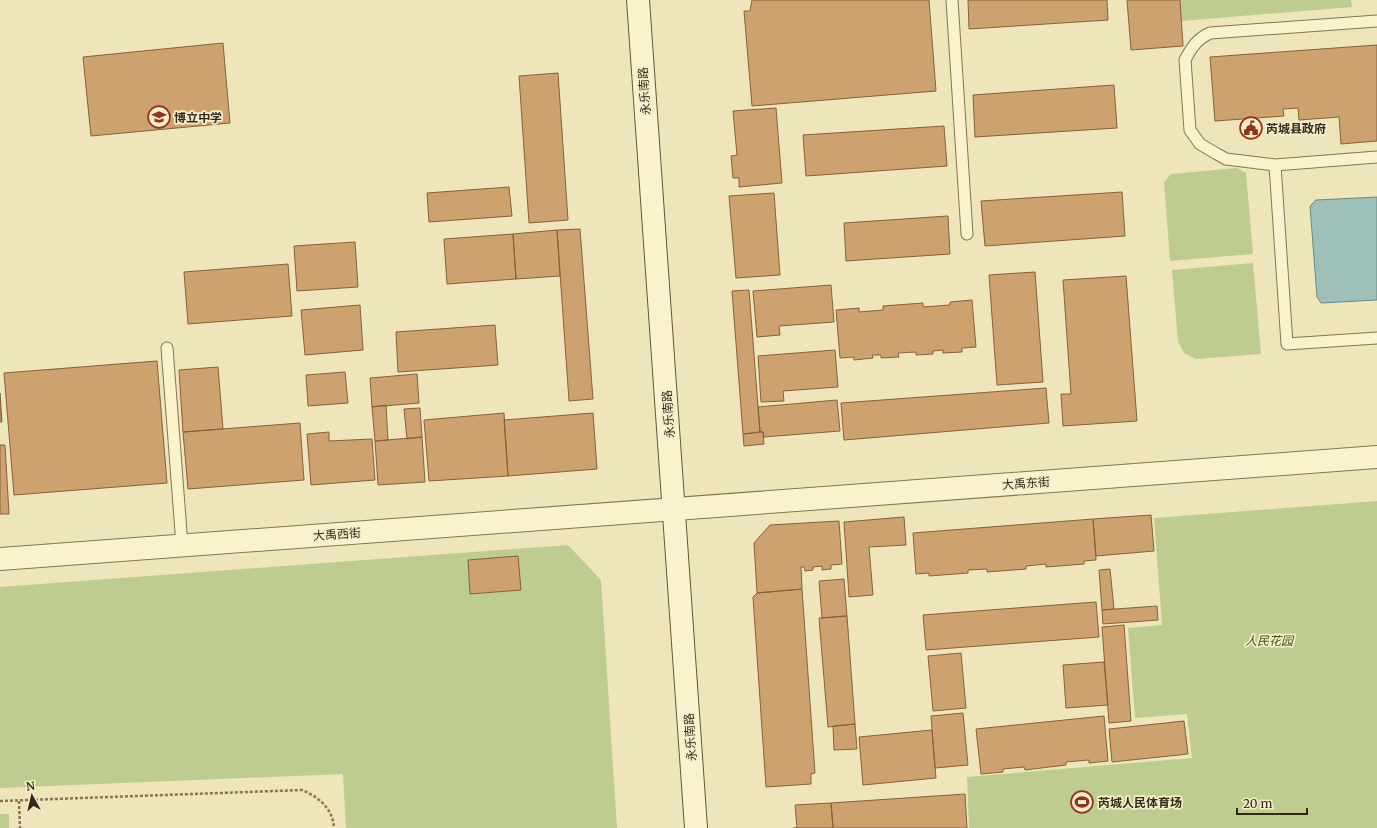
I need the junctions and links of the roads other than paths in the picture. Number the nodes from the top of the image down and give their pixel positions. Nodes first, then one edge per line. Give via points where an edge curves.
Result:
1 (638, 0) edge
2 (952, 0) edge
3 (1377, 21) edge
4 (1377, 157) edge
5 (1275, 165) junction
6 (967, 234) dead end
7 (1377, 338) edge
8 (166, 348) dead end
9 (1377, 457) edge
10 (674, 509) junction
11 (182, 545) junction
12 (0, 559) edge
13 (696, 828) edge

1 - 10 street, 永乐南路
2 - 6 lane
3 - 5 lane via 1210,33 1197,41 1190,50 1185,60 1190,130 1195,137 1208,150 1226,159
4 - 5 lane
5 - 7 lane via 1287,344
8 - 11 lane
9 - 10 street, 大禹东街
10 - 11 street, 大禹西街
10 - 13 street, 永乐南路
11 - 12 street, 大禹西街

